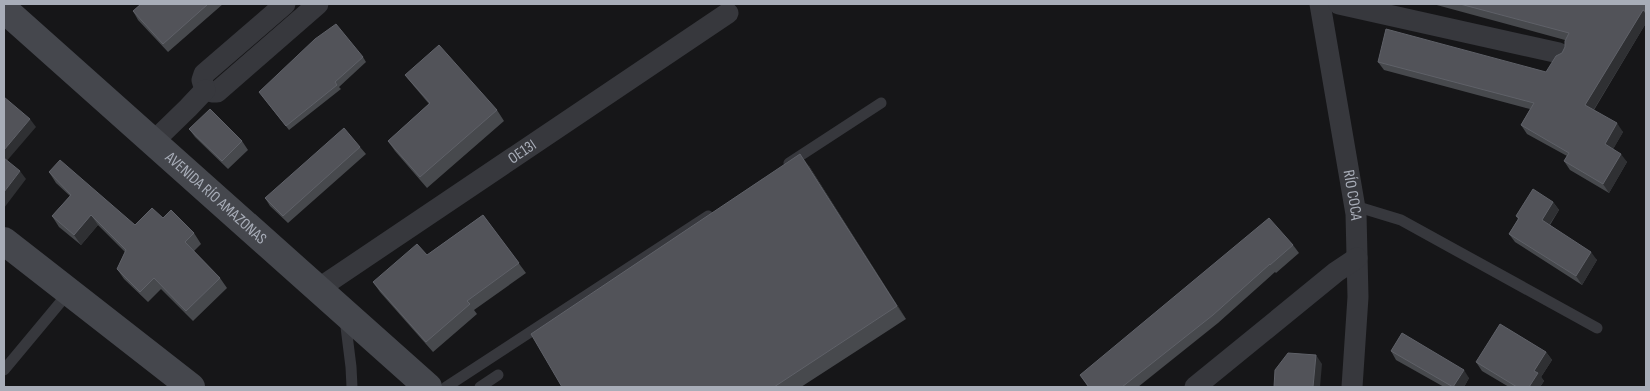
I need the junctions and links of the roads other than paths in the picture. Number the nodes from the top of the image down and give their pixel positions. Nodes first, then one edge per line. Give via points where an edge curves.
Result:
1 (285, 4) edge
2 (318, 4) edge
3 (1320, 4) edge
4 (1339, 4) edge
5 (4, 9) edge
6 (728, 12) dead end
7 (254, 31) junction
8 (268, 48) junction
9 (1559, 53) edge
10 (205, 90) junction
11 (881, 103) dead end
12 (153, 142) junction
13 (781, 168) edge
14 (1354, 206) junction
15 (714, 212) edge
16 (4, 241) edge
17 (1357, 258) junction
18 (318, 289) junction
19 (69, 292) junction
20 (344, 313) junction
21 (1597, 328) dead end
22 (4, 370) edge
23 (498, 375) dead end
24 (191, 387) edge
25 (352, 387) edge
26 (428, 387) edge
27 (446, 387) edge
28 (480, 387) edge
29 (1195, 387) edge
30 (1352, 387) edge

1 - 7 street
2 - 8 street
3 - 14 street, RÍO COCA
4 - 9 street
5 - 12 main road, AVENIDA RÍO AMAZONAS
6 - 18 street, OE13I
7 - 8 street
7 - 10 street via 204,74
8 - 10 street via 217,92
10 - 12 street
11 - 13 lane
12 - 18 main road, AVENIDA RÍO AMAZONAS
14 - 17 street, RÍO COCA
14 - 21 lane via 1401,220
15 - 27 lane
16 - 19 main road
17 - 29 street
17 - 30 street, RÍO COCA via 1358,297
18 - 20 main road, AVENIDA RÍO AMAZONAS
19 - 22 lane
19 - 24 main road
20 - 25 lane
20 - 26 main road, AVENIDA RÍO AMAZONAS
23 - 28 lane

